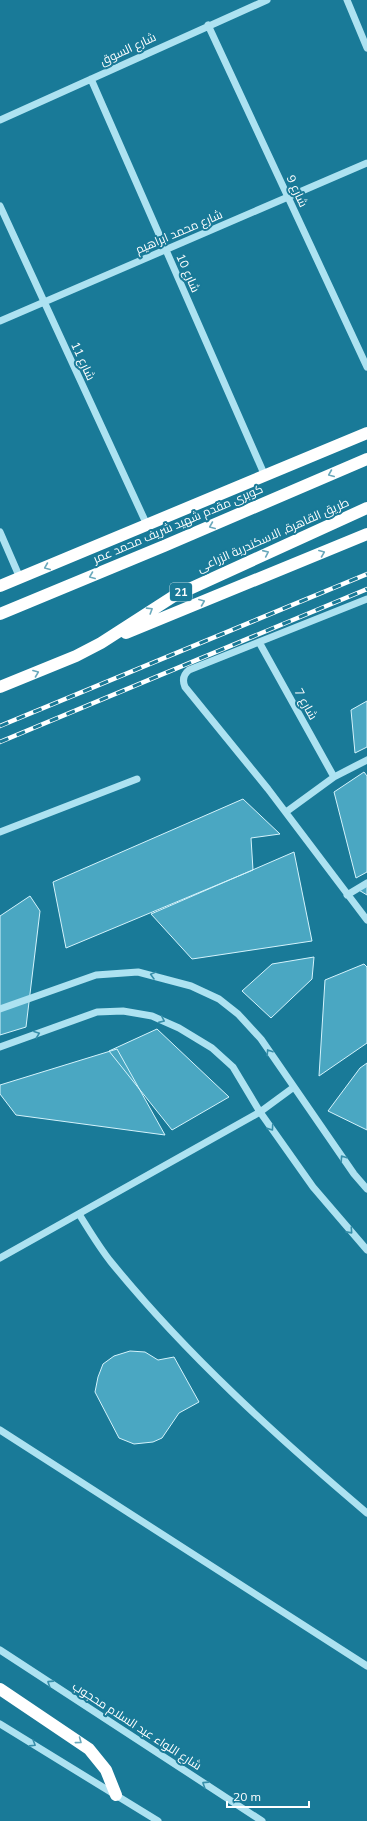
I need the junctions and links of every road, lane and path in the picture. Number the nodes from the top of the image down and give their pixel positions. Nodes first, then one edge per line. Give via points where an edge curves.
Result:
1 (266, 0) edge
2 (346, 0) edge
3 (208, 25) junction
4 (367, 48) edge
5 (91, 78) junction
6 (0, 120) edge
7 (367, 163) edge
8 (288, 198) junction
9 (0, 206) edge
10 (166, 250) junction
11 (44, 302) junction
12 (0, 321) edge
13 (367, 367) edge
14 (367, 433) edge
15 (367, 459) edge
16 (265, 476) junction
17 (367, 508) edge
18 (147, 525) junction
19 (0, 532) edge
20 (367, 534) edge
21 (20, 578) junction
22 (0, 586) edge
23 (367, 599) edge
24 (0, 614) edge
25 (259, 642) junction
26 (101, 643) junction
27 (0, 687) edge
28 (367, 760) edge
29 (334, 777) junction
30 (137, 779) dead end
31 (286, 812) junction
32 (0, 832) edge
33 (367, 883) edge
34 (347, 895) junction
35 (367, 920) edge
36 (0, 1009) edge
37 (0, 1047) edge
38 (294, 1087) junction
39 (260, 1112) junction
40 (367, 1189) edge
41 (79, 1214) junction
42 (367, 1250) edge
43 (0, 1258) edge
44 (0, 1430) edge
45 (367, 1513) edge
46 (0, 1650) edge
47 (367, 1666) edge
48 (0, 1689) edge
49 (0, 1724) edge
50 (116, 1795) junction
51 (158, 1821) edge
52 (262, 1821) edge

1 - 3 street, شارع السوق
2 - 4 street
3 - 5 street, شارع السوق
3 - 8 street, شارع 9
5 - 6 street, شارع السوق
5 - 10 street, شارع 10
7 - 8 street, شارع محمد ابراهيم
8 - 10 street, شارع محمد ابراهيم
8 - 13 street, شارع 9
9 - 11 street, شارع 11
10 - 11 street, شارع محمد ابراهيم
10 - 16 street, شارع 10
11 - 12 street, شارع محمد ابراهيم
11 - 18 street, شارع 11
14 - 16 highway
15 -> 24 highway, كوبرى مقدم شهيد شريف محمد عمر
16 - 18 highway
26 -> 17 highway, طريق القاهرة, الاسكندرية الزراعى / 21 via 174,596
18 -> 21 highway
19 - 21 street
26 -> 20 highway
21 - 22 highway
23 - 25 street
25 - 29 street, شارع 7
25 - 31 street via 189,670 183,680
27 -> 26 highway, طريق القاهرة, الاسكندرية الزراعى / 21 via 70,659
28 - 29 street
29 - 31 street
30 - 32 street
31 - 34 street
33 - 34 street
34 - 35 street
38 -> 36 street via 261,1039 238,1014 219,999 184,984 138,972 96,975
37 -> 39 street via 97,1012 123,1011 152,1016 184,1031 225,1059 246,1086
38 - 39 street
40 -> 38 street
39 - 41 street
39 -> 42 street via 313,1187
41 - 43 street
41 - 45 street via 110,1261 177,1337 312,1466
44 - 47 street
52 -> 46 street, شارع اللواء عبد السلام محجوب
48 -> 50 highway via 89,1749 106,1770
49 -> 50 street
50 - 51 street

